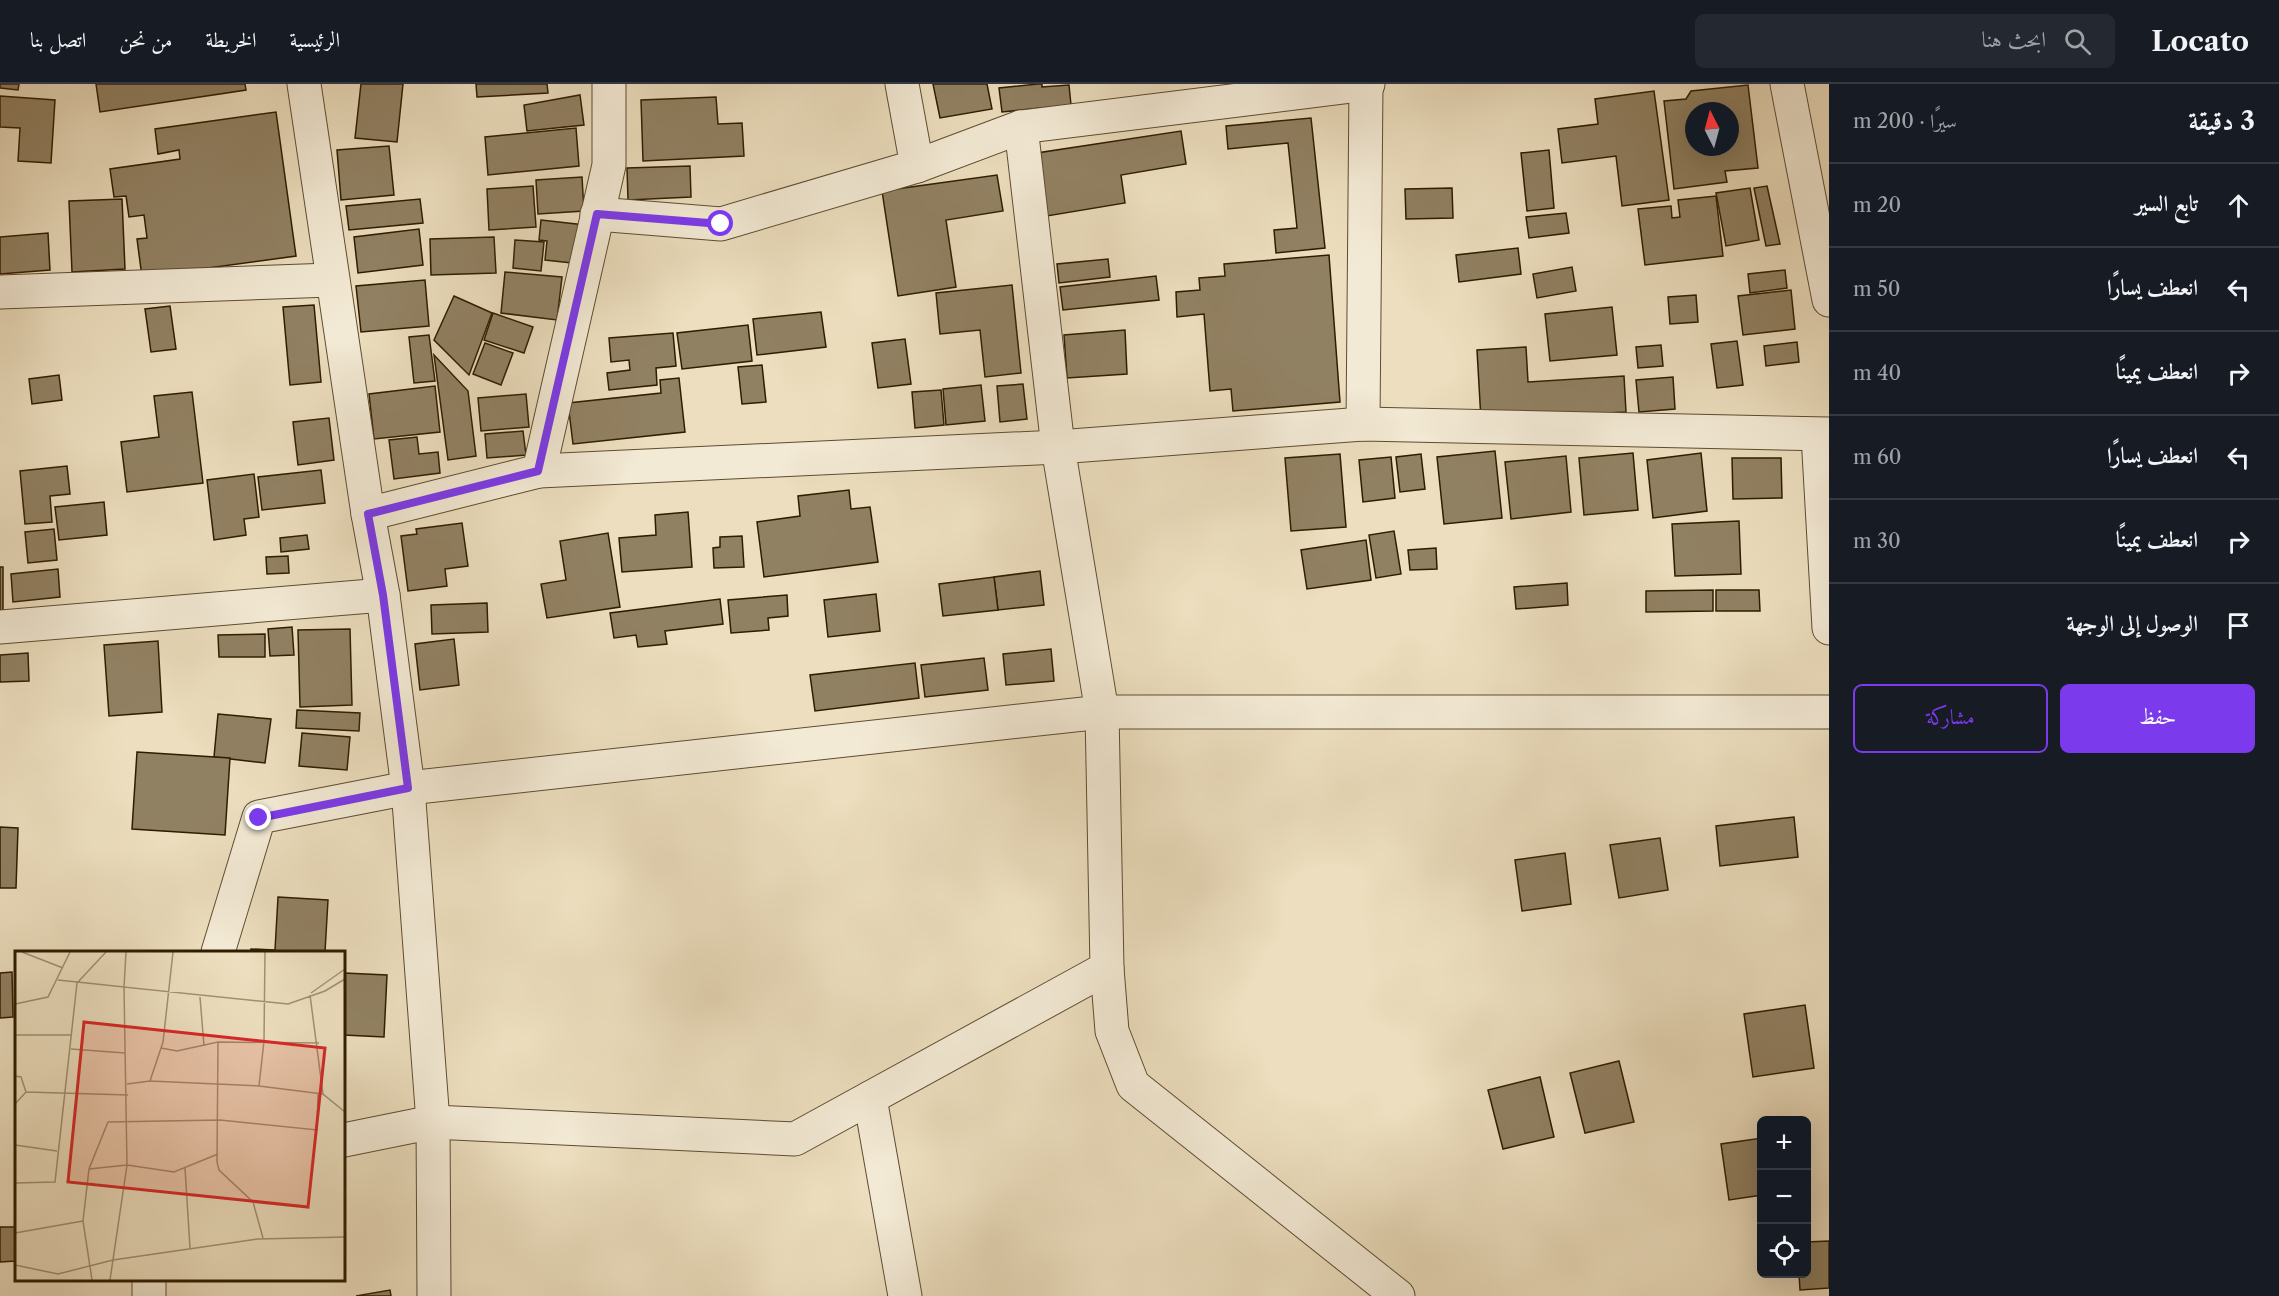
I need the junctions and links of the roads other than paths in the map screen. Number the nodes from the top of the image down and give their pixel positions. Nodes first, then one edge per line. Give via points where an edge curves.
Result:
1 (304, 84) edge
2 (609, 84) edge
3 (902, 84) edge
4 (1366, 84) edge
5 (1786, 84) edge
6 (1021, 127) junction
7 (917, 166) junction
8 (597, 214) junction
9 (331, 280) junction
10 (0, 292) edge
11 (1829, 300) edge
12 (1363, 424) junction
13 (1824, 434) edge
14 (1058, 447) junction
15 (538, 471) junction
16 (368, 514) junction
17 (383, 595) junction
18 (0, 627) edge
19 (1829, 628) edge
20 (1102, 712) junction
21 (1829, 712) edge
22 (408, 788) junction
23 (218, 951) edge
24 (1107, 968) junction
25 (870, 1098) junction
26 (433, 1122) junction
27 (345, 1140) edge
28 (434, 1296) edge
29 (904, 1296) edge
30 (1398, 1296) edge

1 - 9 street
2 - 8 street via 609,165
3 - 7 street
4 - 6 street
4 - 12 street
5 - 11 street
6 - 7 street
6 - 14 street
7 - 8 street via 721,224
8 - 15 street
9 - 10 street
9 - 16 street
12 - 13 street
12 - 14 street
13 - 19 street
14 - 15 street
14 - 20 street
15 - 16 street
16 - 17 street
17 - 18 street
17 - 22 street
20 - 21 street
20 - 22 street
20 - 24 street
22 - 23 street via 259,818
22 - 26 street
24 - 25 street
24 - 30 street via 1112,1031 1133,1085
25 - 26 street via 795,1139
25 - 29 street
26 - 27 street
26 - 28 street

